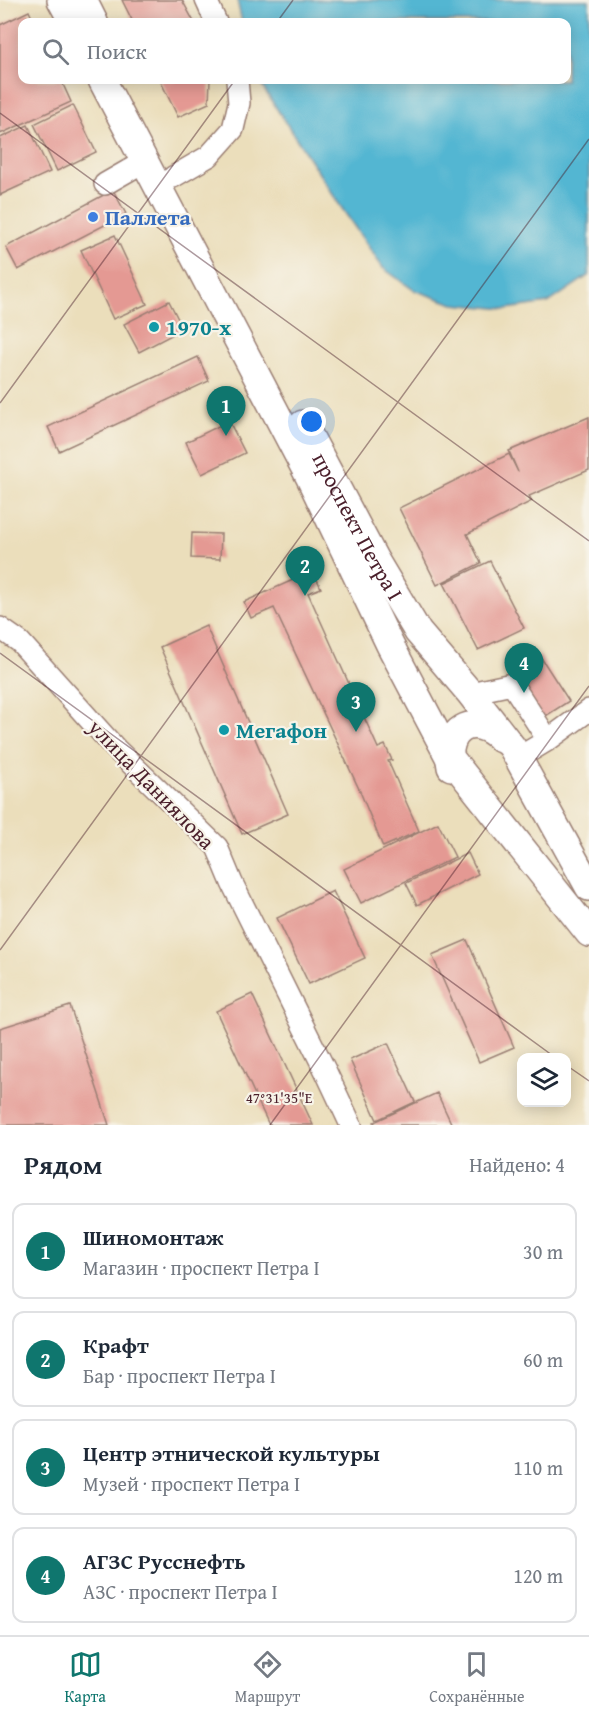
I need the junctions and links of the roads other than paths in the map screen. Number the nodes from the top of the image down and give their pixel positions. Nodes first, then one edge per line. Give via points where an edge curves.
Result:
1 (61, 0) edge
2 (83, 0) edge
3 (206, 0) edge
4 (71, 18) edge
5 (92, 18) edge
6 (214, 18) edge
7 (104, 84) edge
8 (126, 84) edge
9 (237, 84) edge
10 (145, 161) junction
11 (173, 177) junction
12 (105, 184) dead end
13 (0, 628) edge
14 (470, 693) junction
15 (589, 710) edge
16 (548, 740) junction
17 (515, 753) junction
18 (451, 766) junction
19 (589, 887) edge
20 (589, 933) edge
21 (589, 950) edge
22 (351, 1125) edge

1 - 4 main road
2 - 5 main road
3 - 6 street
7 - 10 main road, проспект Петра I
8 - 11 main road, проспект Петра I
9 - 11 street via 239,103 233,129 209,156
10 - 12 street
10 - 18 main road, проспект Петра I via 309,476
11 - 14 main road, проспект Петра I via 375,560 418,632
13 - 22 street, улица Даниялова via 20,642 116,749 217,847 231,883
14 - 16 street via 512,684
14 - 17 main road, проспект Петра I
15 - 16 street
16 - 17 street
17 - 18 main road via 492,731 477,724 455,735
17 - 19 main road, проспект Петра I
18 - 20 main road
18 - 21 main road

